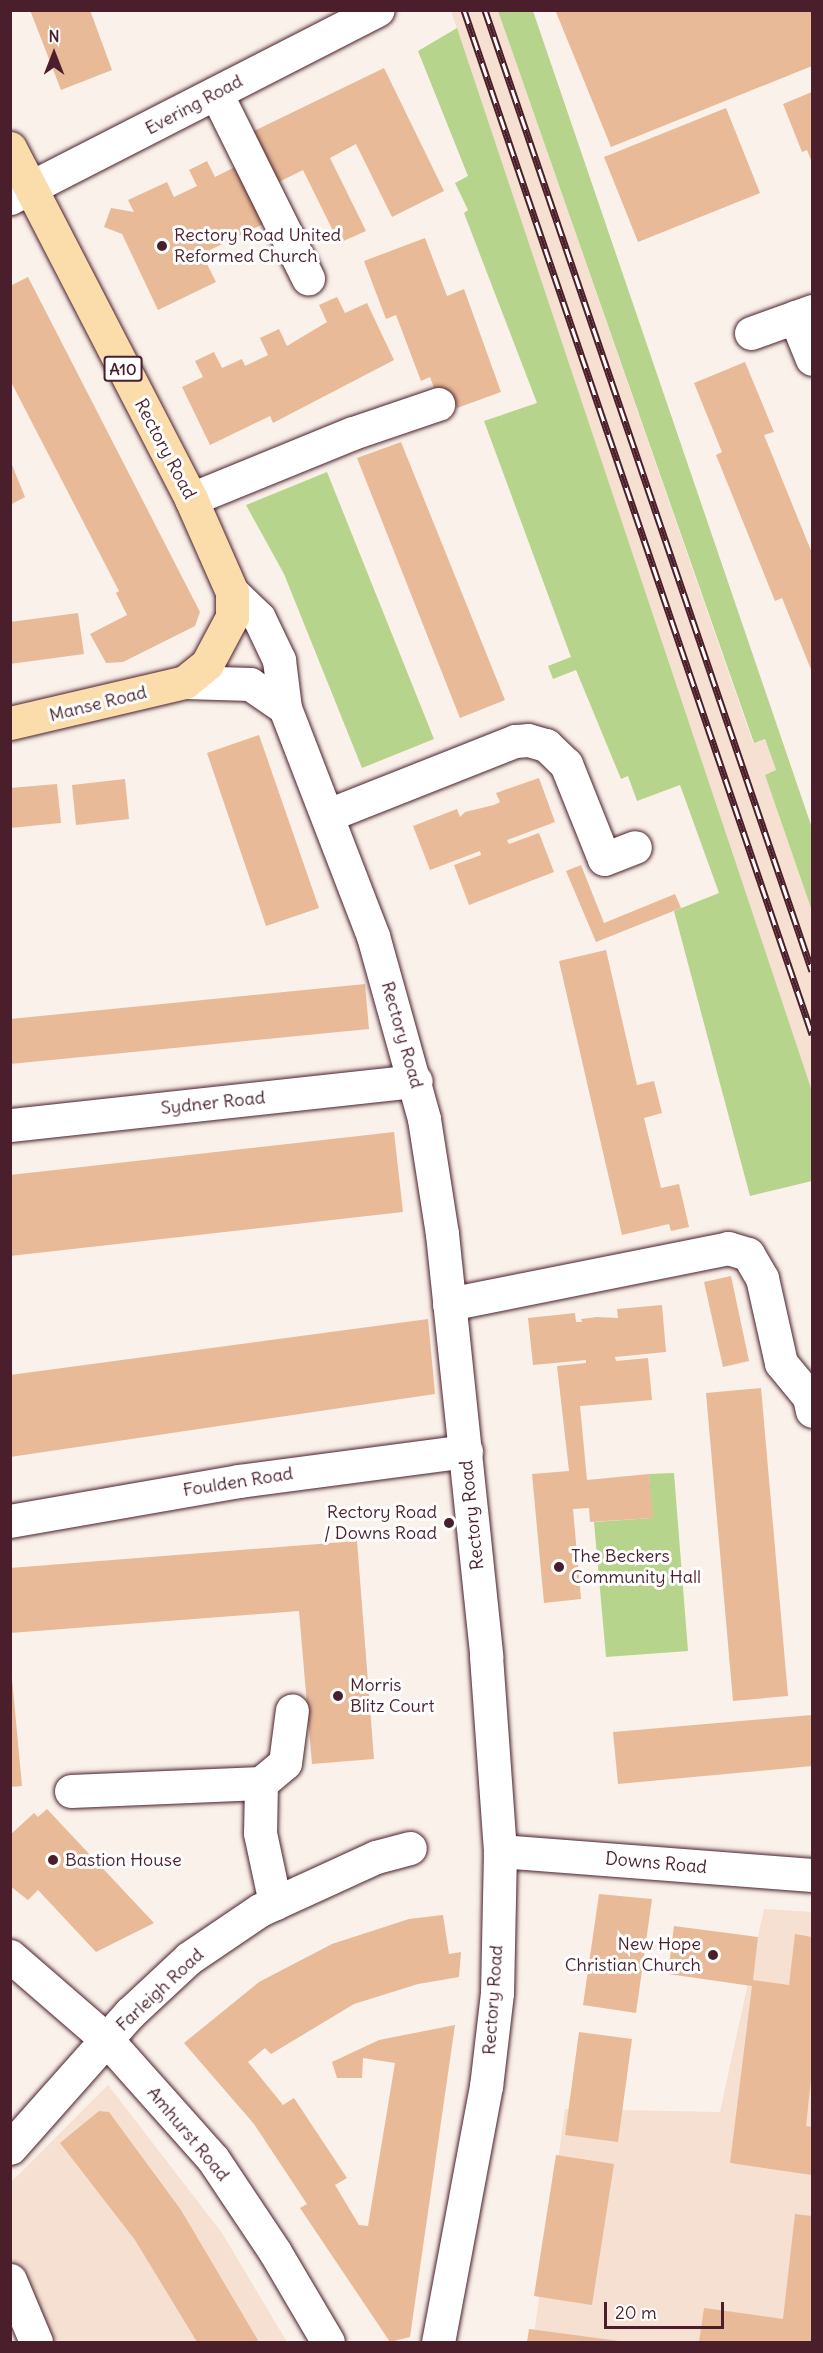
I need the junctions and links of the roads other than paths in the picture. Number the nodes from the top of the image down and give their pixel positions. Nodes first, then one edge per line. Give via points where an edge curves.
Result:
1 (378, 10) edge
2 (216, 93) junction
3 (10, 148) edge
4 (21, 193) edge
5 (308, 278) dead end
6 (804, 314) edge
7 (751, 333) dead end
8 (813, 359) edge
9 (438, 404) dead end
10 (191, 499) junction
11 (232, 592) junction
12 (185, 682) junction
13 (285, 708) junction
14 (10, 723) edge
15 (328, 815) junction
16 (635, 847) dead end
17 (416, 1081) junction
18 (10, 1125) edge
19 (449, 1304) junction
20 (813, 1411) edge
21 (466, 1451) junction
22 (10, 1521) edge
23 (292, 1710) dead end
24 (261, 1783) junction
25 (71, 1791) dead end
26 (410, 1848) dead end
27 (500, 1851) junction
28 (813, 1875) edge
29 (275, 1904) junction
30 (10, 1956) edge
31 (107, 2040) junction
32 (10, 2148) edge
33 (10, 2280) edge
34 (36, 2343) edge
35 (328, 2343) edge
36 (438, 2343) edge

1 - 2 street, Evering Road
2 - 4 street, Evering Road
2 - 5 street
3 - 4 highway, Rectory Road / A10
4 - 10 highway, Rectory Road / A10
6 - 7 street
6 - 8 street
9 - 10 street via 353,433
10 - 11 highway, Rectory Road / A10
11 - 12 highway, Rectory Road / A10 via 232,617 207,664
11 - 13 street, Rectory Road via 268,633 279,660
12 - 13 street via 250,684
12 - 14 highway, Manse Road / A10
13 - 15 street, Rectory Road
15 - 16 street via 515,741 528,740 546,745 566,764 604,860
15 - 17 street, Rectory Road via 373,936
17 - 18 street, Sydner Road
17 - 19 street, Rectory Road
19 - 20 street via 728,1248 748,1254 762,1278 781,1363 808,1397
19 - 21 street, Rectory Road
21 - 22 street, Foulden Road via 239,1481
21 - 27 street, Rectory Road
23 - 24 street via 285,1763
24 - 25 street
24 - 29 street via 260,1833
26 - 29 street, Farleigh Road via 376,1857
27 - 28 street, Downs Road
27 - 36 street, Rectory Road via 497,1993 487,2074
29 - 31 street, Farleigh Road via 189,1958
30 - 31 street, Amhurst Road
31 - 32 street, Farleigh Road
31 - 35 street, Amhurst Road via 213,2159 275,2252
33 - 34 street

